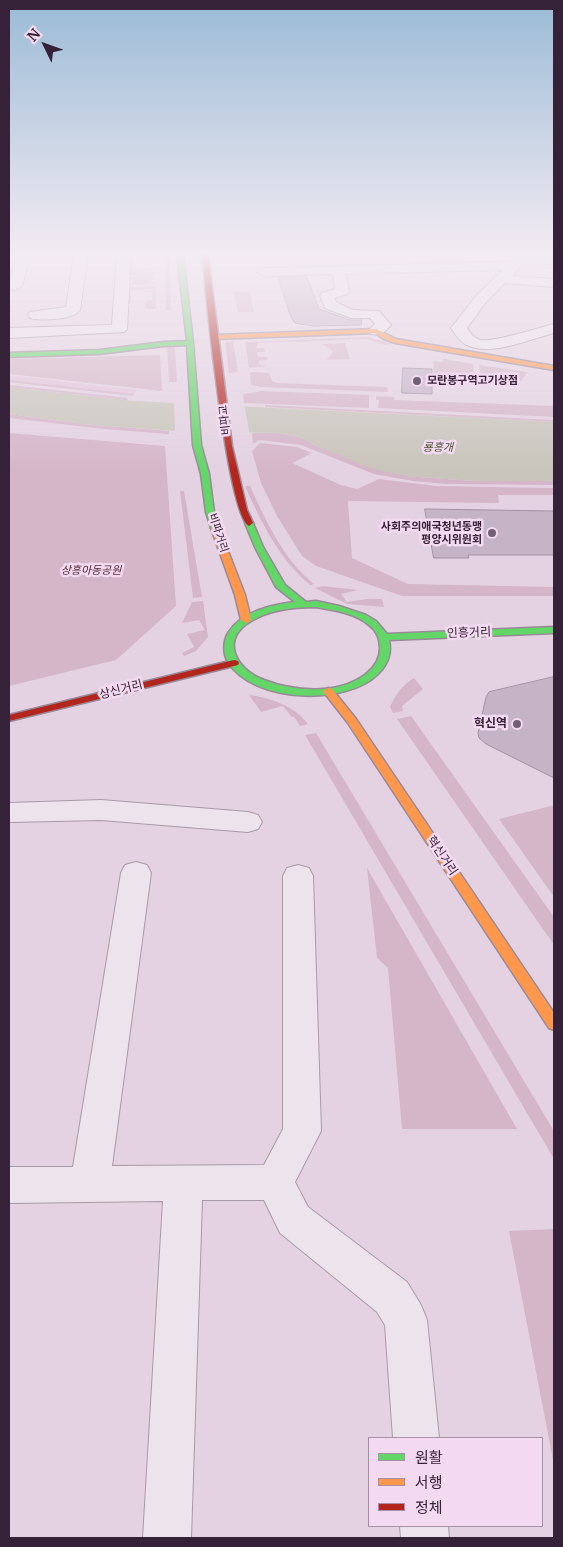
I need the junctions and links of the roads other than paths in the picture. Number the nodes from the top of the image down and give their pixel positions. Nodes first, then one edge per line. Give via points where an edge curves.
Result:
1 (119, 326) edge
2 (188, 326) edge
3 (215, 326) edge
4 (382, 326) edge
5 (460, 326) edge
6 (554, 329) edge
7 (376, 331) junction
8 (9, 332) edge
9 (216, 337) junction
10 (190, 342) junction
11 (478, 349) junction
12 (9, 355) edge
13 (554, 368) edge
14 (302, 604) junction
15 (246, 620) junction
16 (554, 630) edge
17 (384, 637) junction
18 (234, 664) junction
19 (328, 691) junction
20 (9, 718) edge
21 (9, 813) edge
22 (248, 822) dead end
23 (136, 873) dead end
24 (298, 876) dead end
25 (554, 1024) edge
26 (275, 1182) junction
27 (90, 1184) junction
28 (183, 1184) junction
29 (9, 1185) edge
30 (416, 1437) edge
31 (167, 1538) edge

1 - 8 street via 119,329
2 - 10 main road
3 - 9 main road
4 - 7 street
5 - 11 street via 463,336
6 - 11 street
7 - 9 main road
7 - 11 main road via 395,341
9 - 14 main road, 비파교 via 228,446 243,510 281,587
10 - 12 main road via 99,352
10 - 15 main road, 비파거리 via 197,445 210,512
11 - 13 main road
14 - 15 main road via 265,610
14 - 17 main road via 341,608 363,616
15 - 18 main road via 229,642
16 - 17 main road, 인흥거리
17 - 19 main road via 387,646 384,661 371,675 350,686
18 - 19 main road via 249,677 271,687 299,692
18 - 20 main road, 상신거리
19 - 25 main road, 혁신거리 via 352,721
21 - 22 street via 102,810
23 - 27 street
24 - 26 street via 302,1131
26 - 28 street
26 - 30 street via 294,1220 392,1297 406,1320
27 - 28 street
27 - 29 street
28 - 31 street

